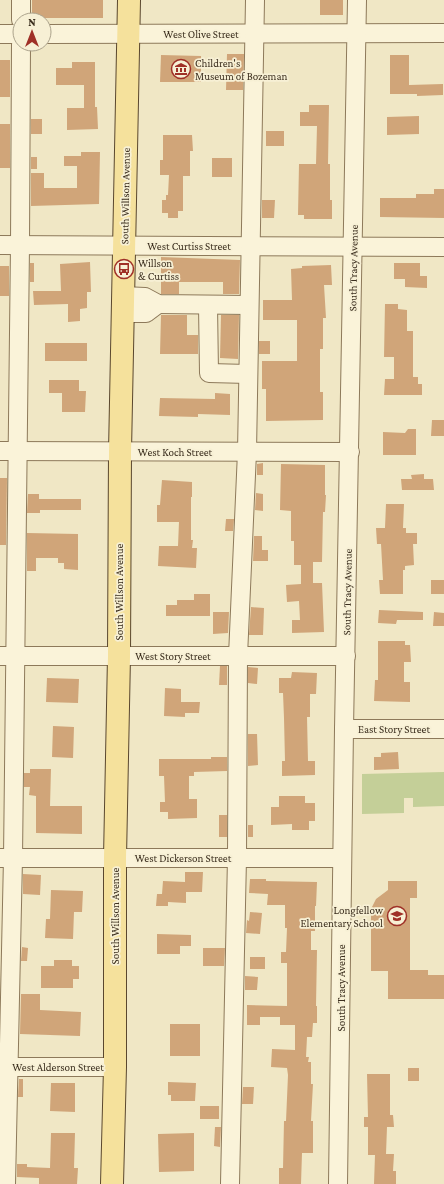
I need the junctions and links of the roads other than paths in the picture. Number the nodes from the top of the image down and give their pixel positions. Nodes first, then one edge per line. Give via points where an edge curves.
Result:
1 (21, 0) edge
2 (129, 0) edge
3 (254, 0) edge
4 (357, 0) edge
5 (21, 12) edge
6 (444, 33) edge
7 (0, 34) edge
8 (12, 34) edge
9 (52, 34) edge
10 (130, 34) junction
11 (254, 34) junction
12 (357, 34) junction
13 (21, 52) edge
14 (0, 245) edge
15 (20, 245) junction
16 (124, 245) junction
17 (250, 246) junction
18 (354, 246) junction
19 (444, 247) edge
20 (123, 305) junction
21 (208, 305) junction
22 (249, 305) junction
23 (248, 374) junction
24 (8, 451) edge
25 (120, 452) junction
26 (247, 452) junction
27 (350, 452) junction
28 (7, 656) edge
29 (119, 656) junction
30 (238, 656) junction
31 (346, 656) junction
32 (344, 729) junction
33 (444, 729) edge
34 (6, 858) edge
35 (115, 858) junction
36 (237, 858) junction
37 (342, 858) junction
38 (4, 1067) edge
39 (115, 1067) junction
40 (6, 1184) edge
41 (112, 1184) edge
42 (230, 1184) edge
43 (338, 1184) edge

1 - 5 street
2 - 10 main road, South Willson Avenue
3 - 11 street
4 - 12 street, South Tracy Avenue
6 - 12 street, West Olive Street
7 - 8 street
9 - 10 street, West Olive Street
10 - 11 street, West Olive Street
10 - 16 main road, South Willson Avenue
11 - 12 street, West Olive Street
11 - 17 street
12 - 18 street, South Tracy Avenue
13 - 15 street
14 - 15 street, West Curtiss Street
15 - 16 street, West Curtiss Street
15 - 24 street
16 - 17 street, West Curtiss Street
16 - 20 main road, South Willson Avenue
17 - 18 street, West Curtiss Street
17 - 22 street
18 - 19 street, West Curtiss Street
18 - 27 street, South Tracy Avenue
20 - 21 street via 145,297 158,304
20 - 25 main road, South Willson Avenue
21 - 22 street
21 - 23 street via 209,373
22 - 23 street
23 - 26 street
24 - 25 street, West Koch Street
24 - 28 street
25 - 26 street, West Koch Street
25 - 29 main road, South Willson Avenue
26 - 27 street, West Koch Street
26 - 30 street
27 - 31 street, South Tracy Avenue
28 - 29 street, West Story Street
28 - 34 street
29 - 30 street, West Story Street
29 - 35 main road, South Willson Avenue
30 - 31 street, West Story Street
30 - 36 street
31 - 32 street, South Tracy Avenue
32 - 33 street, East Story Street
32 - 37 street, South Tracy Avenue
34 - 35 street, West Dickerson Street
34 - 38 street
35 - 36 street, West Dickerson Street
35 - 39 main road, South Willson Avenue
36 - 37 street, West Dickerson Street
36 - 42 street
37 - 43 street, South Tracy Avenue
38 - 39 street, West Alderson Street
38 - 40 street
39 - 41 main road, South Willson Avenue

